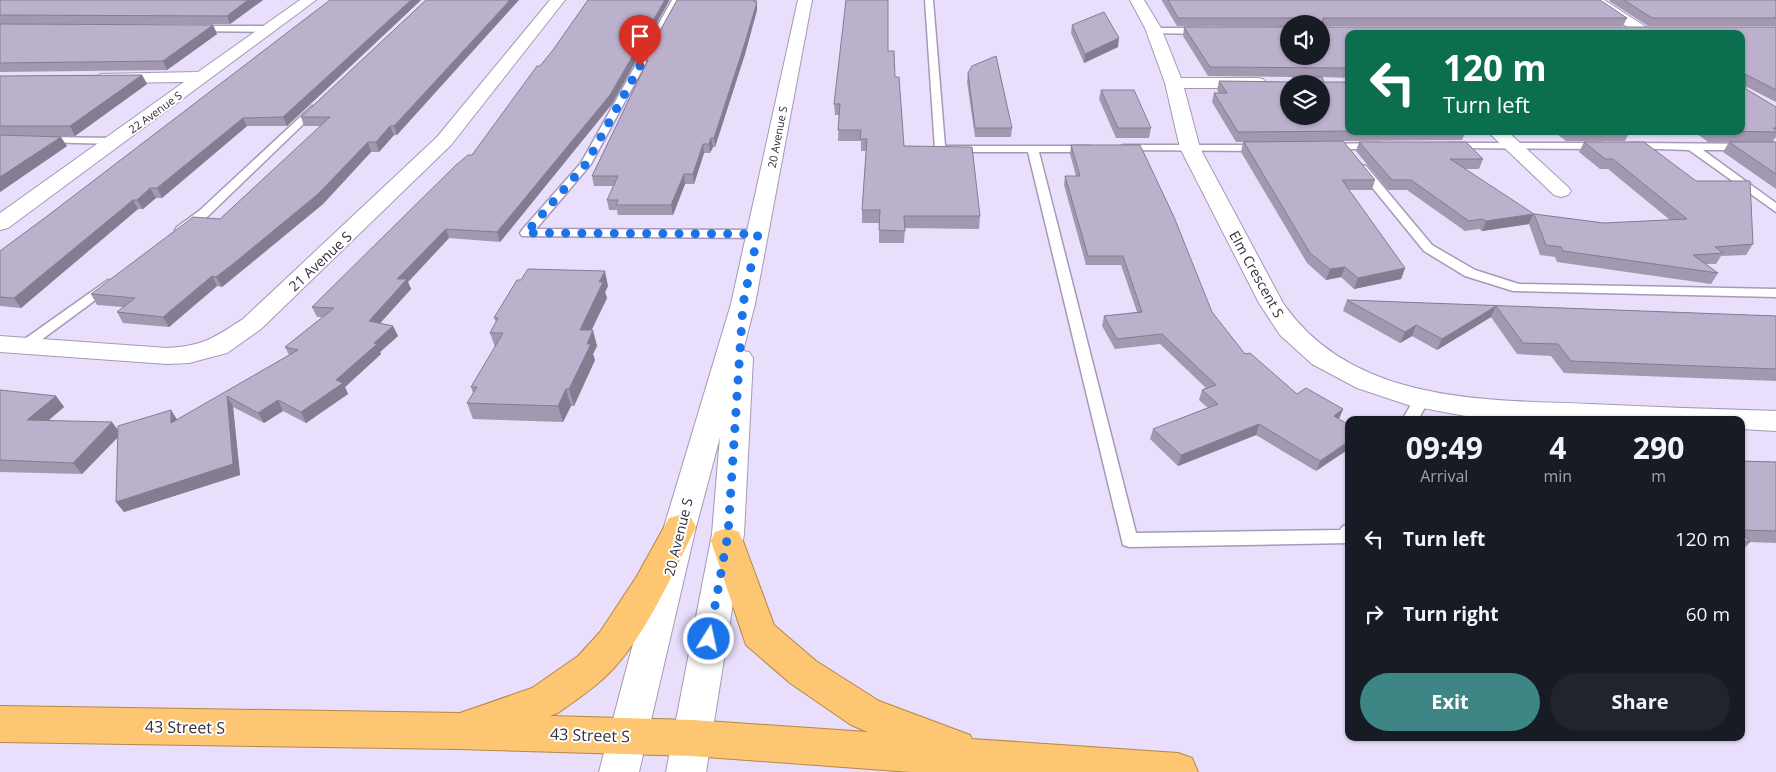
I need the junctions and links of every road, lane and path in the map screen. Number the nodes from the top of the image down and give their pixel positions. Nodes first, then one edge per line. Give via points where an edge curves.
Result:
1 (309, 0) edge
2 (558, 0) edge
3 (676, 0) edge
4 (805, 0) edge
5 (929, 0) edge
6 (1137, 0) edge
7 (1594, 0) edge
8 (189, 28) edge
9 (268, 29) junction
10 (1650, 30) edge
11 (1154, 31) junction
12 (1212, 31) edge
13 (201, 77) junction
14 (86, 78) edge
15 (1174, 83) junction
16 (1271, 84) edge
17 (323, 100) edge
18 (1500, 135) edge
19 (29, 140) edge
20 (116, 141) junction
21 (1511, 145) junction
22 (1384, 146) edge
23 (1443, 146) edge
24 (1278, 147) edge
25 (1316, 147) edge
26 (1345, 147) junction
27 (1692, 147) junction
28 (1190, 148) junction
29 (1776, 148) edge
30 (1033, 149) junction
31 (1561, 191) dead end
32 (1776, 208) edge
33 (0, 223) edge
34 (758, 234) junction
35 (172, 237) edge
36 (118, 277) edge
37 (1776, 293) edge
38 (743, 304) junction
39 (12, 345) edge
40 (1415, 410) edge
41 (1651, 416) edge
42 (1745, 420) edge
43 (1776, 421) edge
44 (680, 527) junction
45 (1345, 537) edge
46 (726, 541) junction
47 (0, 724) edge
48 (458, 731) junction
49 (624, 754) edge
50 (689, 755) edge
51 (983, 758) junction
52 (1178, 772) edge

1 - 9 street, 22 Avenue S
2 - 39 street, 21 Avenue S via 428,158 252,324 218,347 189,355 166,356
3 - 34 lane via 586,164 526,233
4 - 34 street, 20 Avenue S
5 - 30 lane via 940,149
6 - 11 street, Elm Crescent S
7 - 10 street
8 - 9 lane
9 - 13 street, 22 Avenue S
11 - 12 lane
11 - 15 street, Elm Crescent S
13 - 14 street
13 - 20 street, 22 Avenue S
15 - 16 street
15 - 28 street, Elm Crescent S
17 - 35 lane via 203,214
18 - 21 street
19 - 20 lane
20 - 33 street, 22 Avenue S
21 - 23 lane
21 - 27 lane
21 - 31 street
22 - 26 lane
24 - 28 lane
25 - 26 lane
26 - 37 lane via 1428,248 1470,273 1518,288
27 - 29 lane
27 - 32 lane
28 - 30 lane
28 - 40 street, Elm Crescent S via 1271,303 1289,330 1321,358
30 - 45 lane via 1130,540
34 - 38 street, 20 Avenue S
36 - 39 lane
38 - 44 street, 20 Avenue S
38 - 46 street, 20 Avenue S
40 - 41 street, Elm Crescent S via 1477,409
42 - 43 street, Elm Crescent S
44 - 48 highway via 649,586 613,643 591,667 544,701
44 - 49 street, 20 Avenue S
46 - 50 street, 20 Avenue S
46 - 51 highway via 759,634 803,672 865,713
47 - 48 highway, 43 Street S
48 - 49 highway, 43 Street S
49 - 50 highway, 43 Street S
50 - 51 highway, 43 Street S
51 - 52 highway, 43 Street S

